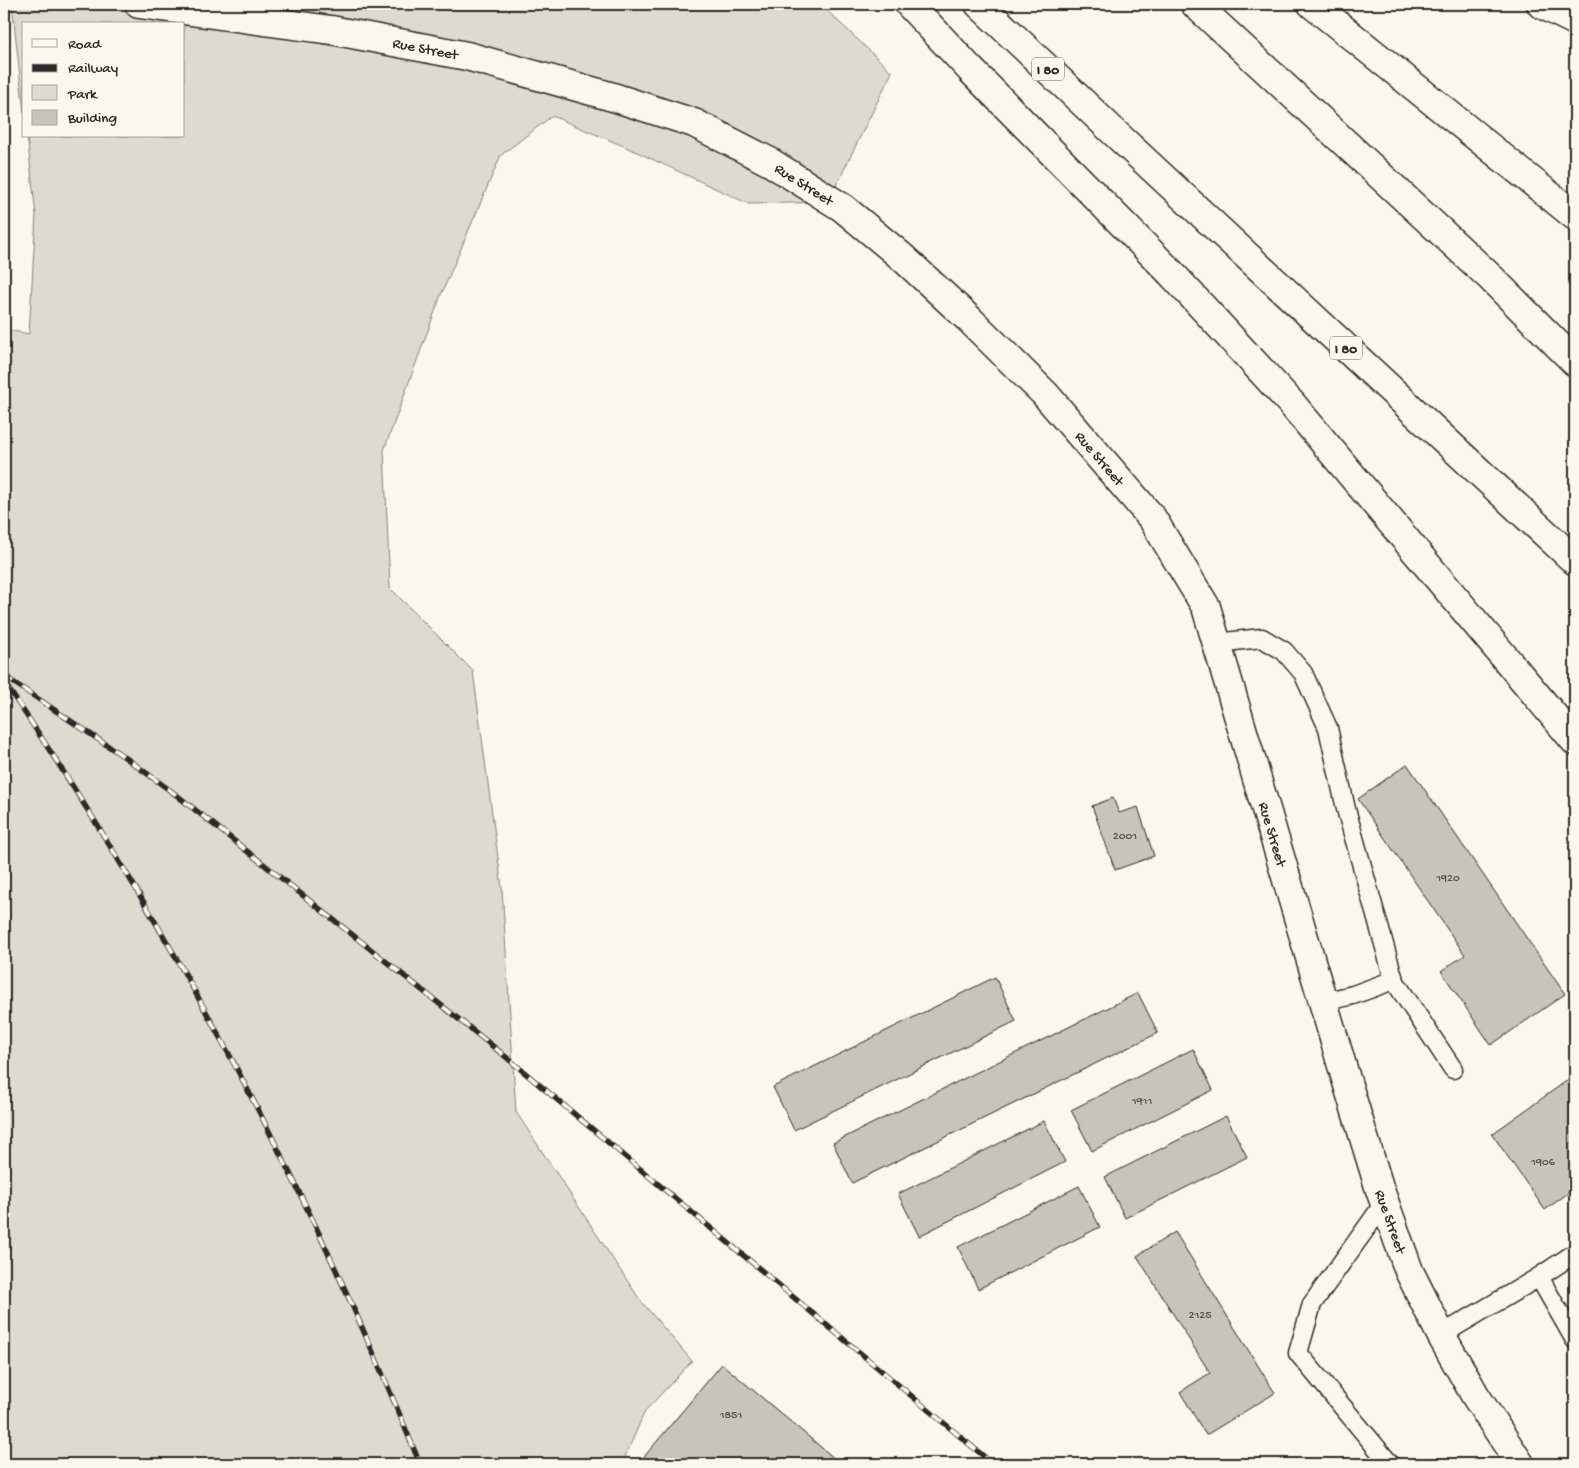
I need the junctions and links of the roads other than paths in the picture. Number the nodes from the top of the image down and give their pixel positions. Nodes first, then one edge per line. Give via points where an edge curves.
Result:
1 (139, 4) edge
2 (909, 4) edge
3 (979, 4) edge
4 (1195, 4) edge
5 (1312, 4) edge
6 (1541, 4) edge
7 (1575, 21) edge
8 (1575, 216) edge
9 (1575, 362) edge
10 (1575, 561) edge
11 (1216, 643) junction
12 (1575, 741) edge
13 (1394, 980) junction
14 (1322, 1002) junction
15 (1453, 1069) dead end
16 (1385, 1202) junction
17 (1575, 1253) edge
18 (1539, 1277) junction
19 (1440, 1335) junction
20 (1575, 1340) edge
21 (1390, 1464) edge
22 (1520, 1464) edge

1 - 11 main road, Rue Street via 331,30 467,56 694,123 770,162 842,208 902,258 969,318 1045,394 1152,518 1206,607
2 - 12 main road via 1171,273 1291,403
3 - 10 main road, I 80
4 - 9 main road via 1491,278
5 - 8 main road
6 - 7 main road
11 - 13 lane via 1262,638 1284,651 1303,673 1328,728 1346,809
11 - 14 main road, Rue Street
13 - 14 lane
13 - 15 lane
14 - 16 main road, Rue Street
16 - 19 main road, Rue Street via 1409,1270
16 - 21 lane via 1312,1304 1298,1353
17 - 18 lane
18 - 19 lane
18 - 20 lane
19 - 22 main road, Rue Street

